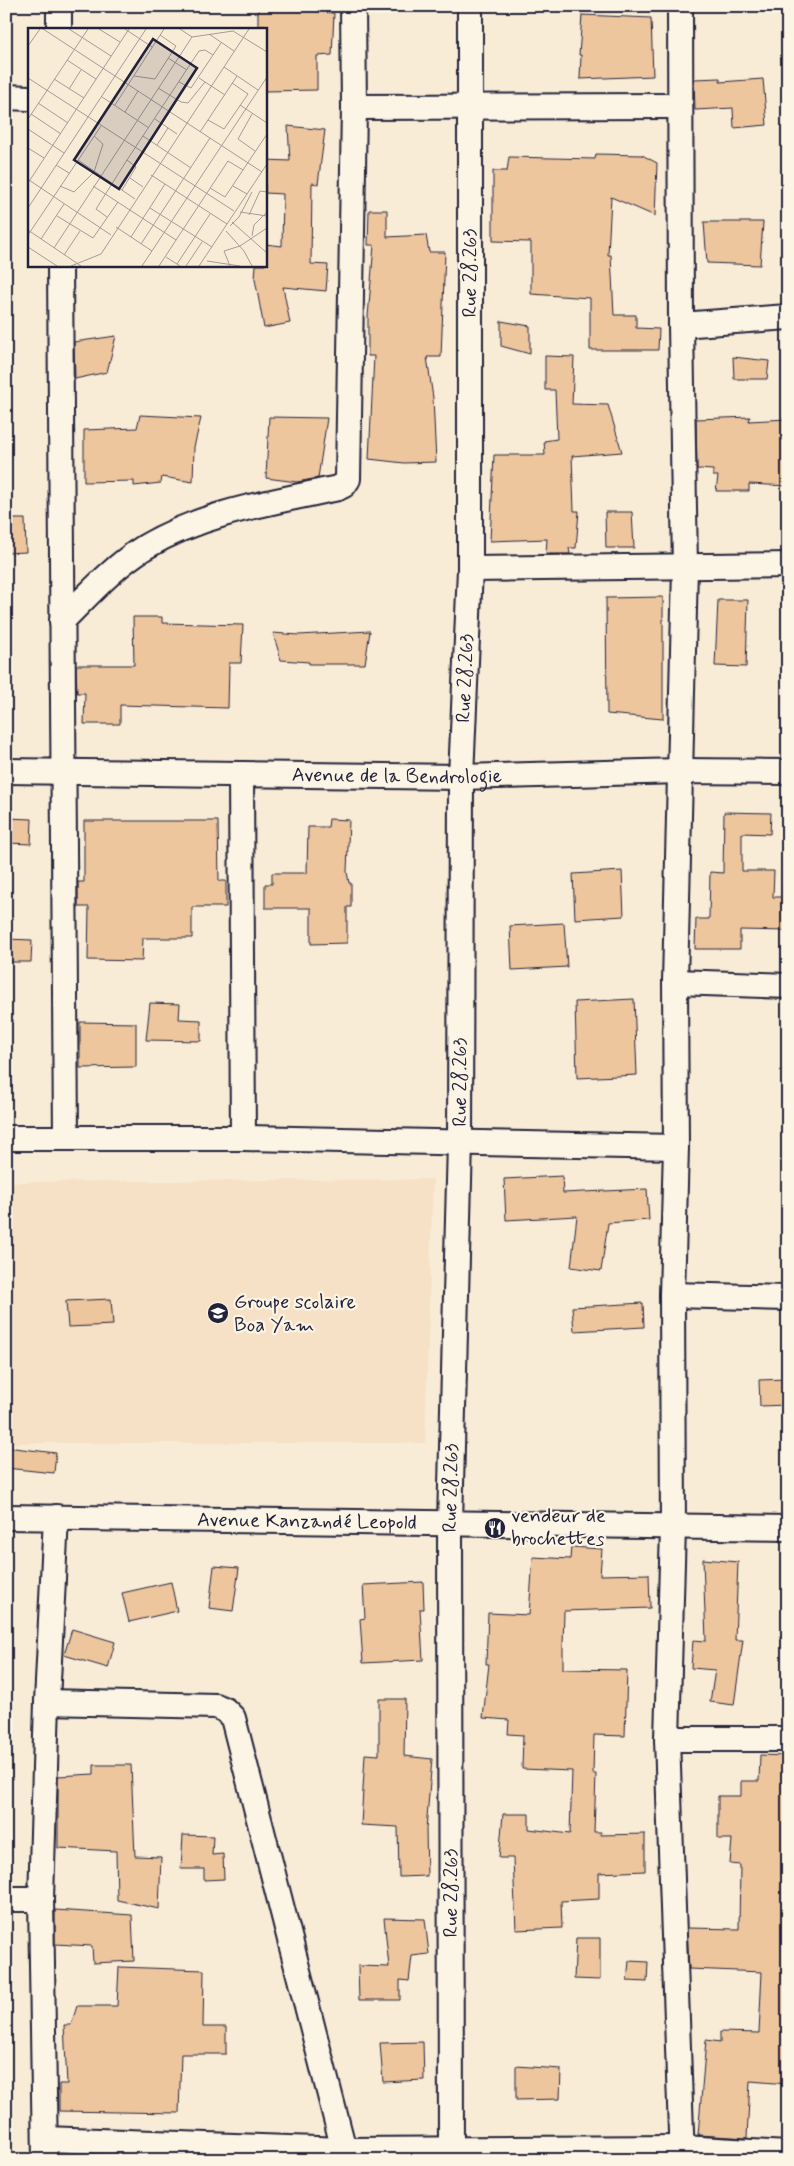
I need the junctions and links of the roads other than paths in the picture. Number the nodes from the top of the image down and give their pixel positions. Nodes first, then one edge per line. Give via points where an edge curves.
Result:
1 (59, 6) edge
2 (353, 6) edge
3 (470, 6) edge
4 (680, 6) edge
5 (59, 28) edge
6 (6, 97) edge
7 (28, 98) edge
8 (679, 106) junction
9 (354, 107) junction
10 (469, 108) junction
11 (60, 266) edge
12 (788, 317) edge
13 (681, 325) junction
14 (788, 565) edge
15 (685, 568) junction
16 (470, 569) junction
17 (62, 621) junction
18 (6, 771) edge
19 (63, 771) junction
20 (680, 772) junction
21 (788, 772) edge
22 (241, 774) junction
23 (461, 778) junction
24 (675, 982) junction
25 (788, 986) edge
26 (6, 1138) edge
27 (66, 1138) junction
28 (243, 1138) junction
29 (460, 1143) junction
30 (676, 1147) junction
31 (672, 1295) junction
32 (788, 1298) edge
33 (6, 1517) edge
34 (56, 1517) junction
35 (450, 1523) junction
36 (673, 1528) junction
37 (788, 1528) edge
38 (47, 1702) junction
39 (667, 1739) junction
40 (788, 1740) edge
41 (6, 1899) edge
42 (41, 1899) junction
43 (45, 2150) edge
44 (451, 2154) edge
45 (682, 2154) edge
46 (788, 2154) edge
47 (343, 2155) edge

1 - 5 street
2 - 9 street
3 - 10 street, Rue 28.263
4 - 8 street
6 - 7 street
8 - 10 street
8 - 13 street
9 - 10 street
9 - 17 street via 348,479 338,488 222,513 145,547 102,580
10 - 16 street, Rue 28.263
11 - 17 street
12 - 13 street
13 - 15 street
14 - 15 street
15 - 16 street
15 - 20 street
16 - 23 street, Rue 28.263
17 - 19 street
18 - 19 street, Avenue de la Bendrologie
19 - 22 street, Avenue de la Bendrologie
19 - 27 street
20 - 21 street, Avenue de la Bendrologie
20 - 23 street, Avenue de la Bendrologie
20 - 24 street
22 - 23 street, Avenue de la Bendrologie
22 - 28 street
23 - 29 street, Rue 28.263
24 - 25 street
24 - 30 street
26 - 27 street
27 - 28 street
28 - 29 street
29 - 30 street
29 - 35 street, Rue 28.263
30 - 31 street
31 - 32 street
31 - 36 street
33 - 34 street, Avenue Kanzandé Leopold
34 - 35 street, Avenue Kanzandé Leopold
34 - 38 street
35 - 36 street, Avenue Kanzandé Leopold
35 - 44 street, Rue 28.263
36 - 37 street, Avenue Kanzandé Leopold
36 - 39 street
38 - 42 street
38 - 47 street via 216,1706 233,1718
39 - 40 street
39 - 45 street
41 - 42 street
42 - 43 street
43 - 47 street
44 - 45 street
44 - 47 street
45 - 46 street

